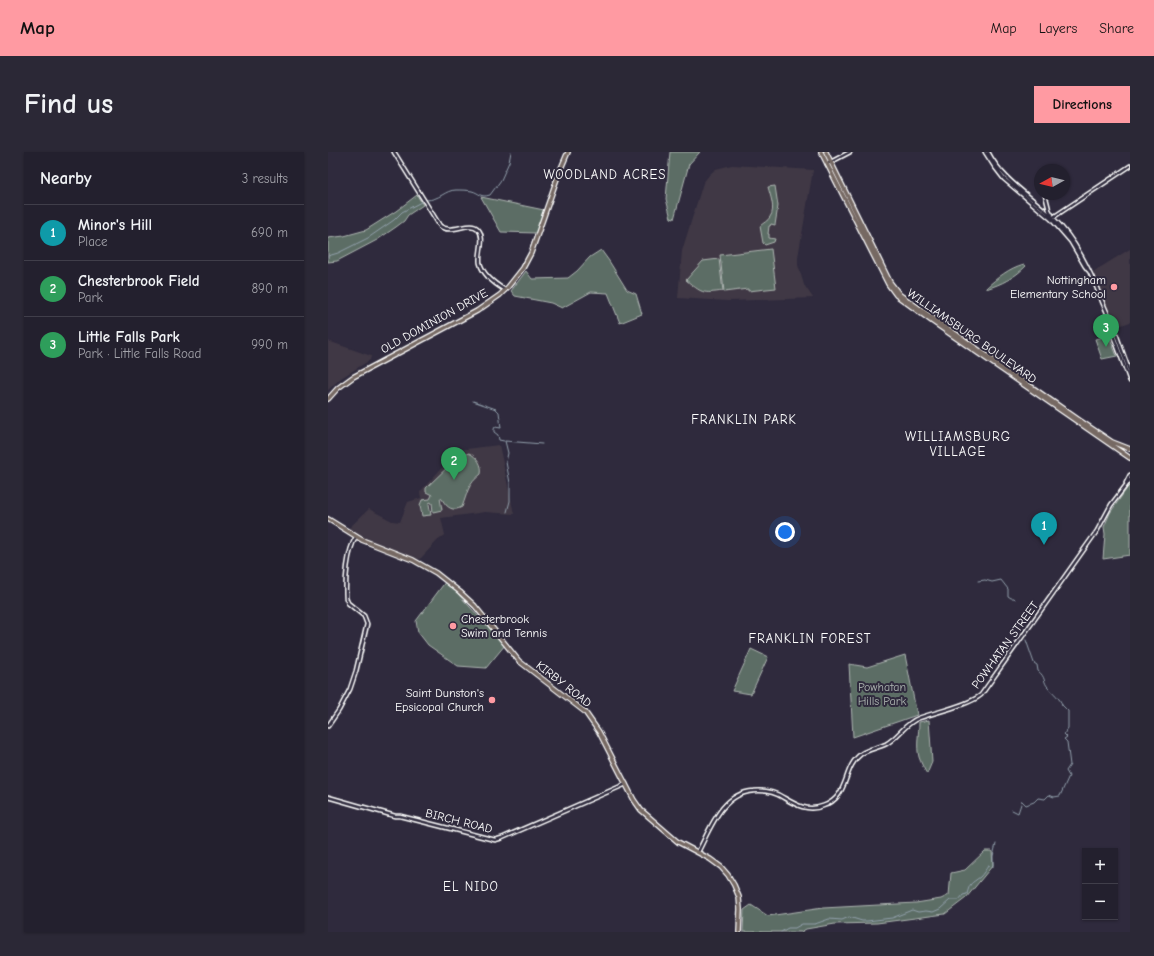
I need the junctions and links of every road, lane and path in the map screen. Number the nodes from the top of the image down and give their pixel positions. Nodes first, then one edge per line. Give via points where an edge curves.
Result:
1 (394, 152) edge
2 (568, 152) edge
3 (821, 152) edge
4 (826, 152) edge
5 (850, 152) edge
6 (987, 152) edge
7 (829, 163) junction
8 (1130, 166) edge
9 (1046, 200) edge
10 (1052, 218) junction
11 (505, 290) junction
12 (1113, 332) junction
13 (1130, 373) edge
14 (1130, 381) edge
15 (328, 399) edge
16 (1130, 445) edge
17 (1123, 447) junction
18 (1130, 449) edge
19 (1130, 458) edge
20 (1130, 475) edge
21 (1130, 480) edge
22 (1125, 485) junction
23 (328, 519) edge
24 (356, 537) junction
25 (328, 726) edge
26 (626, 784) junction
27 (328, 797) edge
28 (698, 852) junction
29 (739, 932) edge

1 - 11 street via 440,226 453,229 472,226 478,229 481,241 480,265 492,282
2 - 11 main road, OLD DOMINION DRIVE via 532,253 519,275
3 - 7 main road, WILLIAMSBURG BOULEVARD
4 - 7 main road, WILLIAMSBURG BOULEVARD
5 - 7 street
6 - 10 street via 1004,179
7 - 17 main road, WILLIAMSBURG BOULEVARD via 890,282 900,295 1079,420
7 - 19 main road, WILLIAMSBURG BOULEVARD via 888,284 896,295
8 - 10 street
9 - 10 street
10 - 12 street via 1088,270
11 - 15 main road, OLD DOMINION DRIVE via 477,311 353,377
12 - 13 street via 1116,334
12 - 14 street
16 - 17 main road
17 - 18 main road, WILLIAMSBURG BOULEVARD
20 - 22 street
21 - 22 street
22 - 28 street, POWHATAN STREET via 1097,531 979,697 914,720 889,742 862,753 852,763 843,789 831,802 823,806 802,807 764,791 751,791 736,796 721,809
23 - 24 main road, KIRBY ROAD
24 - 25 street via 349,554 346,598 348,603 364,616 367,624 351,685 344,702
24 - 26 main road, KIRBY ROAD via 426,567 469,600 519,661 589,717
26 - 27 street, BIRCH ROAD via 495,840
26 - 28 main road, KIRBY ROAD via 646,815 678,842
28 - 29 main road, KIRBY ROAD via 721,867 734,885 739,901

